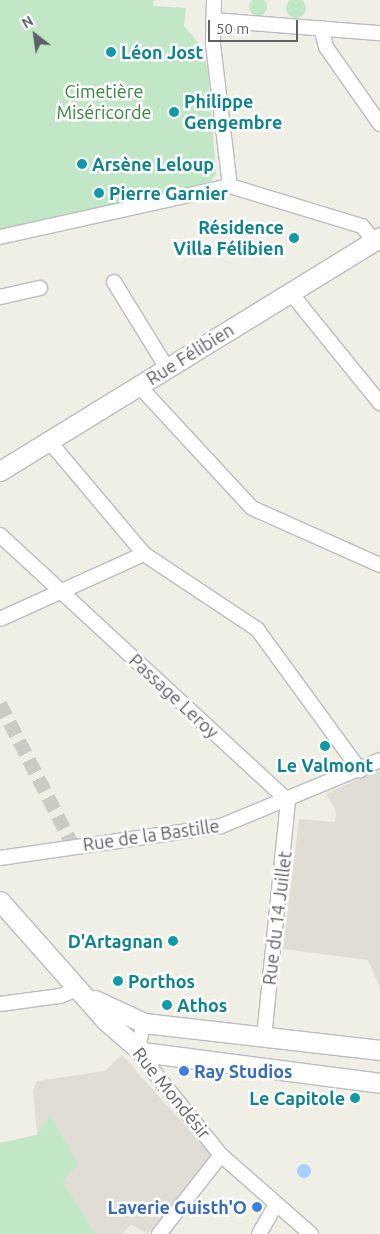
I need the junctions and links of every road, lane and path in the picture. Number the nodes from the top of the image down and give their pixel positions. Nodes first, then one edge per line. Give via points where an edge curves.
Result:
1 (214, 0) edge
2 (213, 20) junction
3 (320, 28) junction
4 (380, 33) edge
5 (380, 124) edge
6 (230, 186) junction
7 (0, 238) edge
8 (377, 239) edge
9 (114, 282) dead end
10 (40, 288) dead end
11 (290, 292) junction
12 (0, 297) edge
13 (167, 368) junction
14 (138, 386) junction
15 (380, 403) edge
16 (49, 441) junction
17 (0, 471) edge
18 (0, 535) edge
19 (144, 554) junction
20 (380, 565) edge
21 (59, 592) junction
22 (0, 618) edge
23 (380, 760) edge
24 (360, 770) junction
25 (288, 801) junction
26 (0, 858) edge
27 (0, 901) edge
28 (77, 989) junction
29 (0, 1004) edge
30 (144, 1023) junction
31 (264, 1036) junction
32 (380, 1050) edge
33 (142, 1052) junction
34 (380, 1083) edge
35 (221, 1155) junction
36 (276, 1204) junction
37 (159, 1234) edge
38 (259, 1234) edge
39 (311, 1234) edge

1 - 2 street
2 - 3 street
2 - 6 street
3 - 4 street
3 - 5 street via 326,47
6 - 7 street
6 - 8 street via 362,226
8 - 11 main road, Rue Félibien
9 - 13 street
10 - 12 street
11 - 13 main road, Rue Félibien
11 - 15 street
13 - 14 main road, Rue Félibien
14 - 16 main road, Rue Félibien
14 - 20 street via 252,508
16 - 17 main road, Rue Félibien
16 - 19 street
18 - 21 street, Passage Leroy
19 - 21 street
19 - 24 street via 258,629
21 - 22 street
21 - 25 street, Passage Leroy
23 - 24 street, Rue de la Bastille
24 - 25 street, Rue de la Bastille
25 - 26 street, Rue de la Bastille via 221,826
25 - 31 street, Rue du 14 Juillet
27 - 28 main road, Rue Mondésir
28 - 29 street
28 - 30 main road via 119,1014
28 - 33 main road, Rue Mondésir
30 - 31 main road
30 - 33 street via 139,1037
31 - 32 main road
33 - 34 main road
33 - 35 street, Rue Mondésir via 154,1072
35 - 36 street, Rue Mondésir
35 - 37 street
36 - 38 street
36 - 39 street, Rue Mondésir

